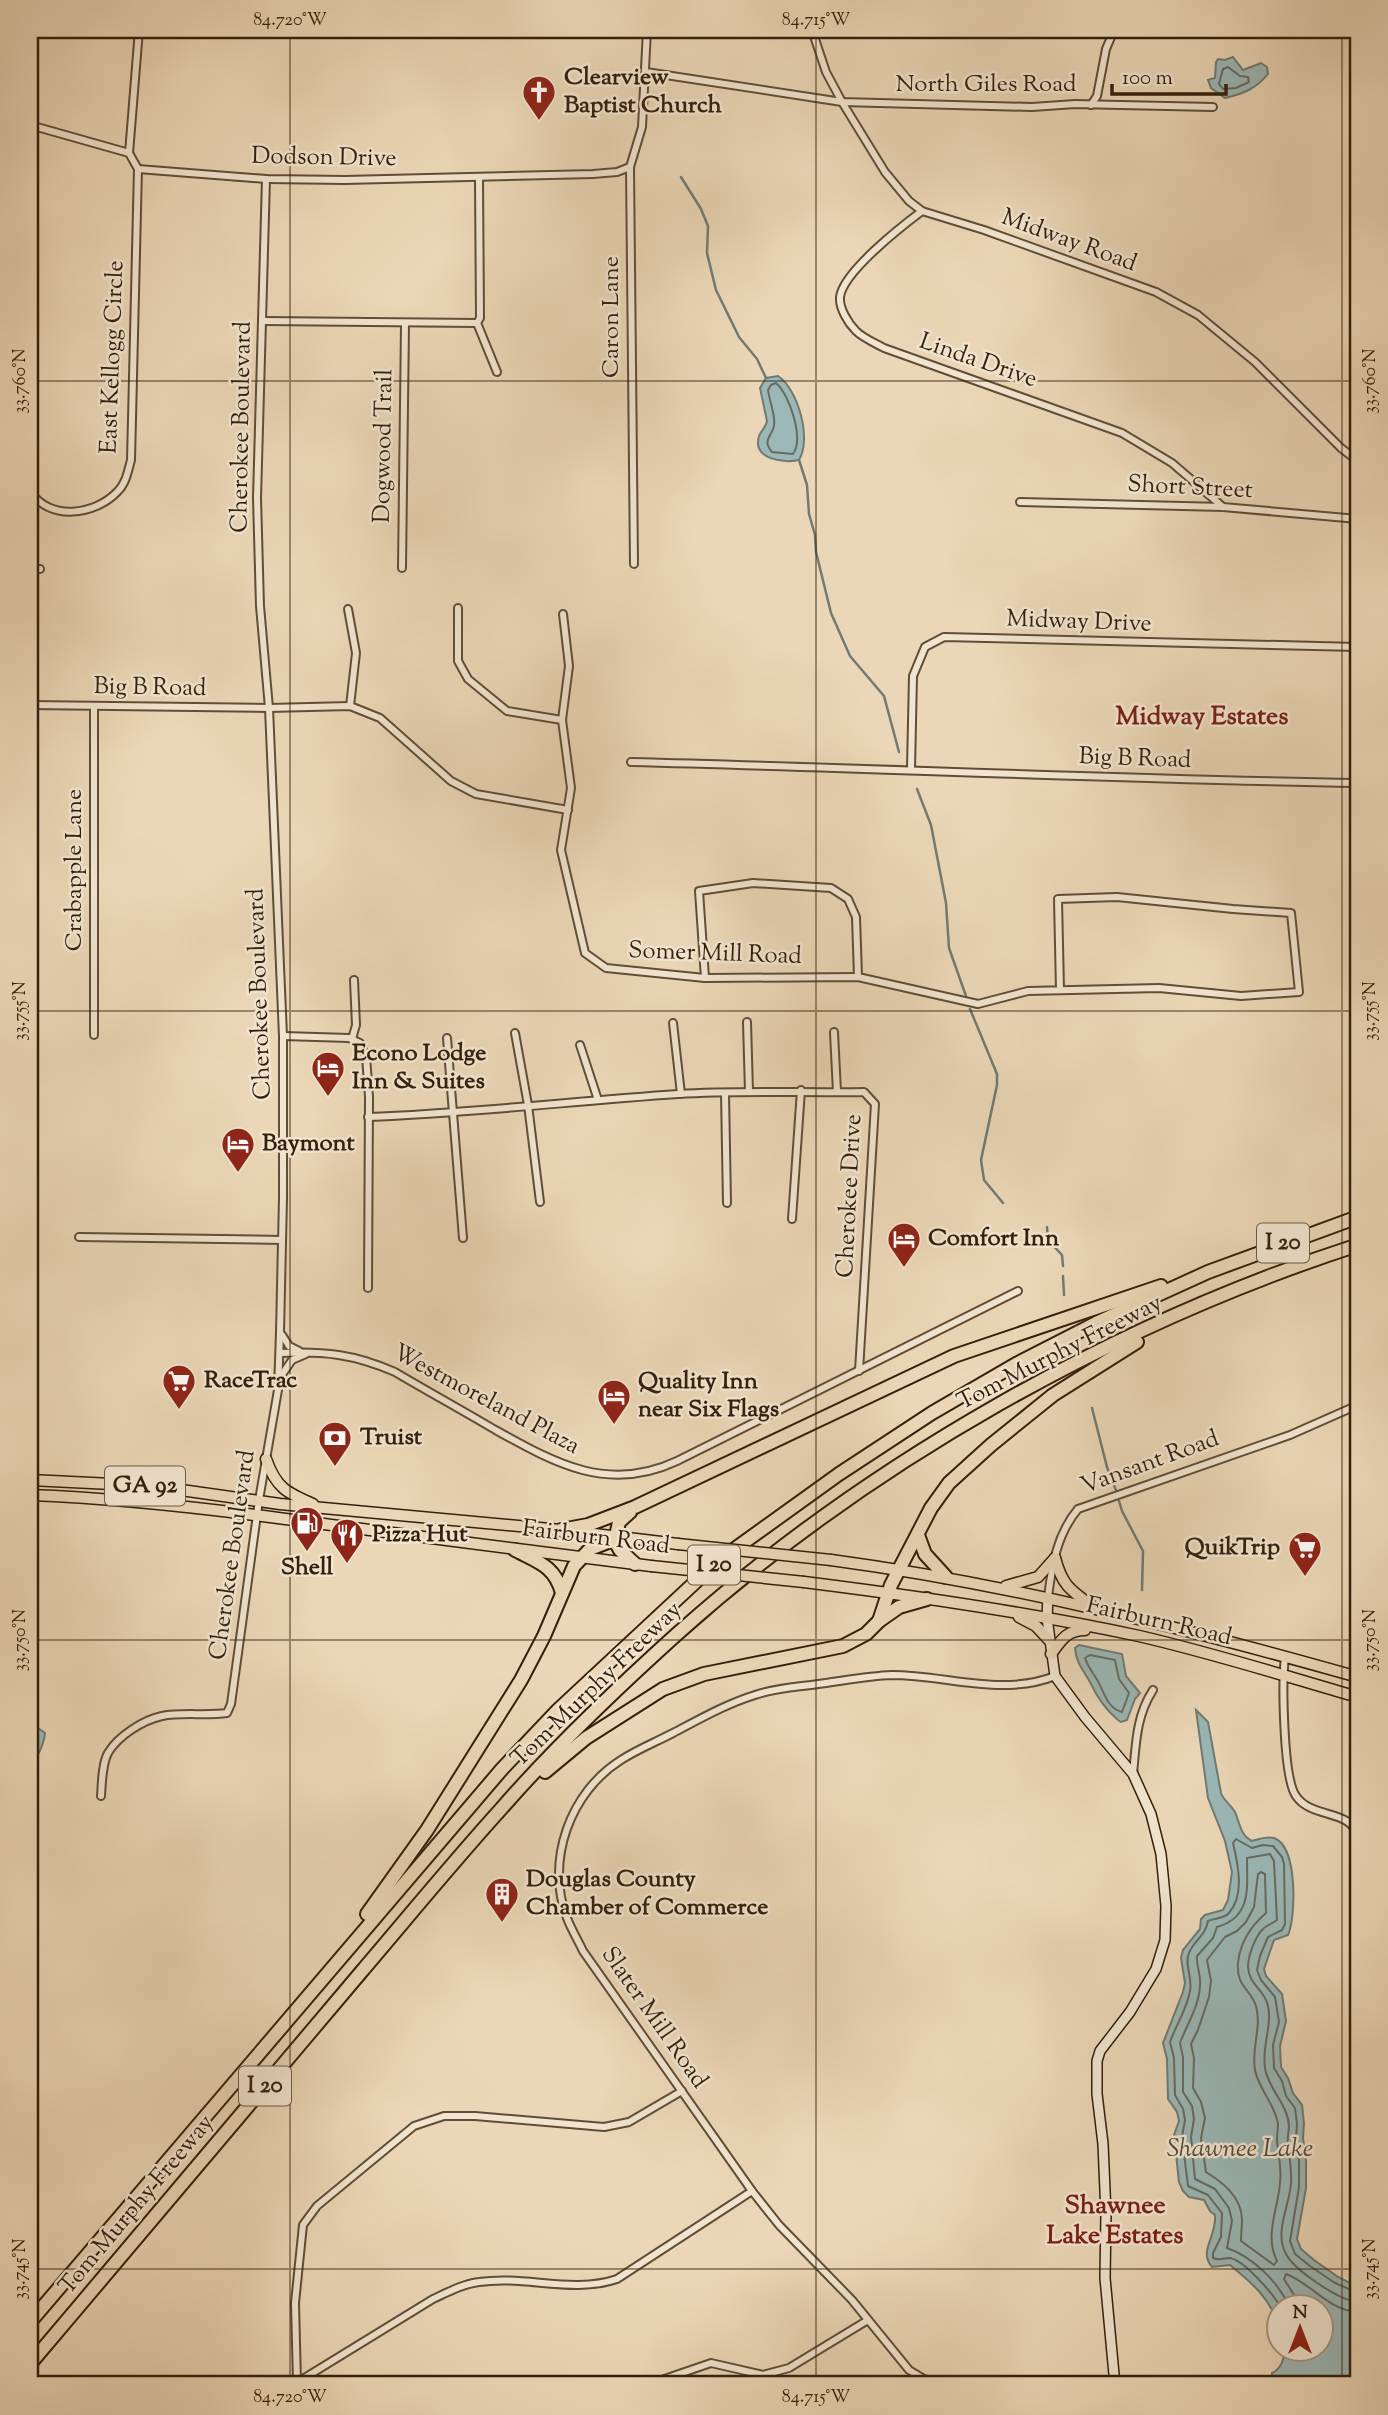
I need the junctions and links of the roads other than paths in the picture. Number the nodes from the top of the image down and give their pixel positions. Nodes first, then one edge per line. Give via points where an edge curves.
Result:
1 (139, 30) edge
2 (647, 30) edge
3 (812, 30) edge
4 (1114, 30) edge
5 (646, 72) junction
6 (842, 102) junction
7 (1091, 105) junction
8 (1213, 107) dead end
9 (30, 125) edge
10 (129, 153) junction
11 (630, 167) junction
12 (138, 169) junction
13 (266, 178) junction
14 (479, 178) junction
15 (922, 211) junction
16 (263, 321) junction
17 (477, 323) junction
18 (405, 324) junction
19 (497, 372) dead end
20 (1358, 460) edge
21 (30, 491) edge
22 (1020, 502) dead end
23 (1223, 507) junction
24 (1358, 519) edge
25 (634, 564) dead end
26 (402, 568) dead end
27 (30, 569) edge
28 (40, 569) dead end
29 (457, 608) dead end
30 (348, 609) dead end
31 (563, 614) dead end
32 (1358, 647) edge
33 (30, 705) edge
34 (94, 706) junction
35 (350, 706) junction
36 (269, 708) junction
37 (562, 720) junction
38 (631, 762) dead end
39 (911, 769) junction
40 (1358, 783) edge
41 (568, 810) junction
42 (858, 977) junction
43 (705, 978) junction
44 (355, 980) dead end
45 (1060, 990) junction
46 (747, 1022) dead end
47 (673, 1023) dead end
48 (834, 1032) dead end
49 (515, 1033) dead end
50 (94, 1035) dead end
51 (283, 1036) junction
52 (447, 1038) dead end
53 (352, 1039) junction
54 (580, 1045) dead end
55 (801, 1090) junction
56 (749, 1092) junction
57 (838, 1092) junction
58 (725, 1093) junction
59 (681, 1094) junction
60 (598, 1100) junction
61 (528, 1105) junction
62 (453, 1114) junction
63 (369, 1117) junction
64 (540, 1202) dead end
65 (727, 1203) dead end
66 (1358, 1217) edge
67 (792, 1220) dead end
68 (79, 1237) dead end
69 (463, 1238) dead end
70 (282, 1240) junction
71 (1358, 1245) edge
72 (1208, 1272) junction
73 (368, 1288) dead end
74 (1018, 1291) dead end
75 (1209, 1301) junction
76 (280, 1332) junction
77 (300, 1352) junction
78 (316, 1352) junction
79 (279, 1353) junction
80 (859, 1371) junction
81 (278, 1381) junction
82 (1358, 1405) edge
83 (267, 1459) junction
84 (30, 1480) edge
85 (30, 1495) edge
86 (259, 1500) junction
87 (635, 1507) junction
88 (320, 1508) junction
89 (257, 1515) junction
90 (561, 1530) junction
91 (918, 1535) junction
92 (619, 1539) junction
93 (515, 1550) junction
94 (580, 1558) junction
95 (1055, 1558) junction
96 (635, 1564) junction
97 (900, 1570) junction
98 (946, 1577) junction
99 (1000, 1587) junction
100 (562, 1593) junction
101 (888, 1593) junction
102 (1048, 1597) junction
103 (927, 1599) junction
104 (1098, 1610) junction
105 (1009, 1612) junction
106 (1047, 1618) junction
107 (878, 1621) junction
108 (1108, 1631) junction
109 (1049, 1640) junction
110 (1051, 1654) junction
111 (1285, 1657) junction
112 (1055, 1676) junction
113 (1283, 1676) junction
114 (1358, 1676) edge
115 (1153, 1690) dead end
116 (1358, 1697) edge
117 (1133, 1774) junction
118 (101, 1796) dead end
119 (501, 1808) junction
120 (1358, 1839) edge
121 (318, 1983) junction
122 (682, 2091) junction
123 (752, 2190) junction
124 (869, 2320) junction
125 (30, 2322) edge
126 (30, 2364) edge
127 (295, 2384) edge
128 (647, 2385) edge
129 (941, 2385) edge
130 (1115, 2385) edge

1 - 10 street
2 - 5 street, Caron Lane
3 - 6 street, Midway Road
4 - 7 street
5 - 6 street, North Giles Road
5 - 11 street, Caron Lane via 642,127
6 - 7 street, North Giles Road
6 - 15 street, Midway Road via 885,172
7 - 8 street, North Giles Road
9 - 10 street
10 - 12 street
11 - 14 street, Dodson Drive via 597,174
11 - 25 street, Caron Lane
12 - 13 street, Dodson Drive
12 - 21 street, East Kellogg Circle via 131,460 125,483 117,494 80,511 60,513 44,506
13 - 14 street, Dodson Drive
13 - 16 street, Cherokee Boulevard
14 - 17 street
15 - 20 street, Midway Road via 1156,292 1198,315
15 - 23 street, Linda Drive via 846,280 840,298 845,316 857,332 884,348 1122,433 1172,463
16 - 18 street
16 - 36 street, Cherokee Boulevard via 257,498
17 - 18 street
17 - 19 street
18 - 26 street, Dogwood Trail
22 - 23 street, Short Street
23 - 24 street, Short Street
27 - 28 street
29 - 37 street via 458,662 468,679 506,711
30 - 35 street via 356,653
31 - 37 street, Somer Mill Road via 569,666
32 - 39 street, Midway Drive via 944,637 925,648 913,676
33 - 34 street, Big B Road
34 - 36 street, Big B Road
34 - 50 street, Crabapple Lane
35 - 36 street, Big B Road
35 - 41 street via 380,718 451,782 476,794
36 - 51 street, Cherokee Boulevard
37 - 41 street, Somer Mill Road via 571,788
38 - 39 street, Big B Road
39 - 40 street, Big B Road
41 - 43 street, Somer Mill Road via 561,850 585,953 606,968
42 - 43 street, Somer Mill Road
42 - 43 street via 856,916 848,899 831,888 753,883 699,891
42 - 45 street, Somer Mill Road via 978,1004 1028,990
44 - 53 street
45 - 45 street, Somer Mill Road via 1160,988 1241,996 1299,992 1291,913 1117,897 1058,899
46 - 56 street
47 - 59 street
48 - 57 street
49 - 61 street
51 - 53 street
51 - 70 street, Cherokee Boulevard
52 - 62 street
53 - 63 street via 360,1043 366,1056
54 - 60 street
55 - 56 street, Cherokee Drive
55 - 57 street, Cherokee Drive
55 - 67 street
56 - 58 street, Cherokee Drive
57 - 80 street, Cherokee Drive via 864,1092 875,1104
58 - 59 street, Cherokee Drive
58 - 65 street
59 - 60 street, Cherokee Drive
60 - 61 street, Cherokee Drive
61 - 62 street, Cherokee Drive
61 - 64 street
62 - 63 street, Cherokee Drive
62 - 69 street
63 - 73 street
66 - 72 highway, Tom Murphy Freeway / I 20
68 - 70 street
70 - 76 street, Cherokee Boulevard
71 - 75 highway, Tom Murphy Freeway / I 20
72 - 87 highway via 954,1356
72 - 121 highway, Tom Murphy Freeway / I 20 via 1085,1328 943,1407 718,1561 520,1749
74 - 80 street, Westmoreland Plaza
75 - 91 highway via 1079,1377 1012,1428 949,1483
75 - 119 highway, Tom Murphy Freeway / I 20 via 1011,1398 853,1496 680,1631
76 - 77 street via 289,1346
76 - 79 street, Cherokee Boulevard
77 - 78 street, Westmoreland Plaza
77 - 79 street, Westmoreland Plaza
78 - 80 street, Westmoreland Plaza via 369,1361 545,1457 579,1471 611,1476 672,1464
78 - 81 street via 292,1360
79 - 81 street, Cherokee Boulevard
81 - 83 street, Cherokee Boulevard
82 - 95 street, Vansant Road via 1290,1435 1078,1509 1060,1534
83 - 86 street, Cherokee Boulevard
83 - 88 main road via 278,1486
84 - 86 main road, Fairburn Road / GA 92 via 153,1486
85 - 89 main road, Fairburn Road / GA 92 via 151,1502
86 - 88 main road, Fairburn Road / GA 92
86 - 89 street, Cherokee Boulevard
87 - 90 highway
87 - 92 highway via 619,1522
88 - 90 main road, Fairburn Road / GA 92
89 - 93 main road, Fairburn Road / GA 92
89 - 118 street, Cherokee Boulevard via 227,1713 162,1716 143,1723 108,1753
90 - 92 main road, Fairburn Road / GA 92
91 - 97 highway
91 - 98 highway via 925,1554
92 - 94 highway via 590,1549
92 - 96 highway via 621,1550
92 - 97 main road, Fairburn Road / GA 92, bridge
93 - 94 main road, Fairburn Road / GA 92
93 - 100 highway via 549,1569
94 - 96 main road, Fairburn Road / GA 92
94 - 100 highway
95 - 99 main road via 1038,1577
95 - 102 street, Vansant Road
95 - 104 main road via 1069,1590
96 - 101 main road, Fairburn Road / GA 92, bridge
97 - 98 main road, Fairburn Road / GA 92
97 - 101 highway
98 - 99 main road, Fairburn Road / GA 92
99 - 102 main road, Fairburn Road / GA 92
100 - 121 highway via 533,1658 496,1721 427,1830
101 - 103 main road, Fairburn Road / GA 92
101 - 107 highway
102 - 104 main road, Fairburn Road / GA 92
102 - 106 street, Vansant Road
103 - 105 main road, Fairburn Road / GA 92
103 - 107 highway via 899,1606
104 - 111 main road, Fairburn Road / GA 92
105 - 106 main road, Fairburn Road / GA 92
105 - 109 main road via 1036,1626
106 - 108 main road, Fairburn Road / GA 92
106 - 109 street, Vansant Road
107 - 119 highway via 866,1634 843,1646 704,1674 663,1689 586,1738
108 - 110 main road via 1074,1630
108 - 113 main road, Fairburn Road / GA 92 via 1209,1653
109 - 110 street, Vansant Road
110 - 112 street, Vansant Road
111 - 113 street
111 - 114 main road, Fairburn Road / GA 92
112 - 117 street, Vansant Road
112 - 122 street, Slater Mill Road via 1008,1685 893,1675 756,1694 621,1760 599,1778 570,1817 562,1841 558,1868 566,1916 583,1951
113 - 116 main road, Fairburn Road / GA 92
113 - 120 street via 1293,1790 1309,1808 1347,1820
115 - 117 street via 1137,1726
117 - 130 street, Vansant Road via 1151,1814 1161,1854 1165,1940 1156,1969 1097,2061 1105,2278
119 - 126 highway, Tom Murphy Freeway / I 20
121 - 125 highway, Tom Murphy Freeway / I 20
122 - 123 street, Slater Mill Road
122 - 127 street via 629,2122 604,2127 475,2116 444,2116 414,2126 317,2206 303,2225 295,2303
123 - 124 street, Slater Mill Road
123 - 127 street via 617,2279 602,2284 507,2280 466,2285 433,2299
124 - 128 street via 789,2368 763,2375 711,2363
124 - 129 street, Slater Mill Road via 909,2370

